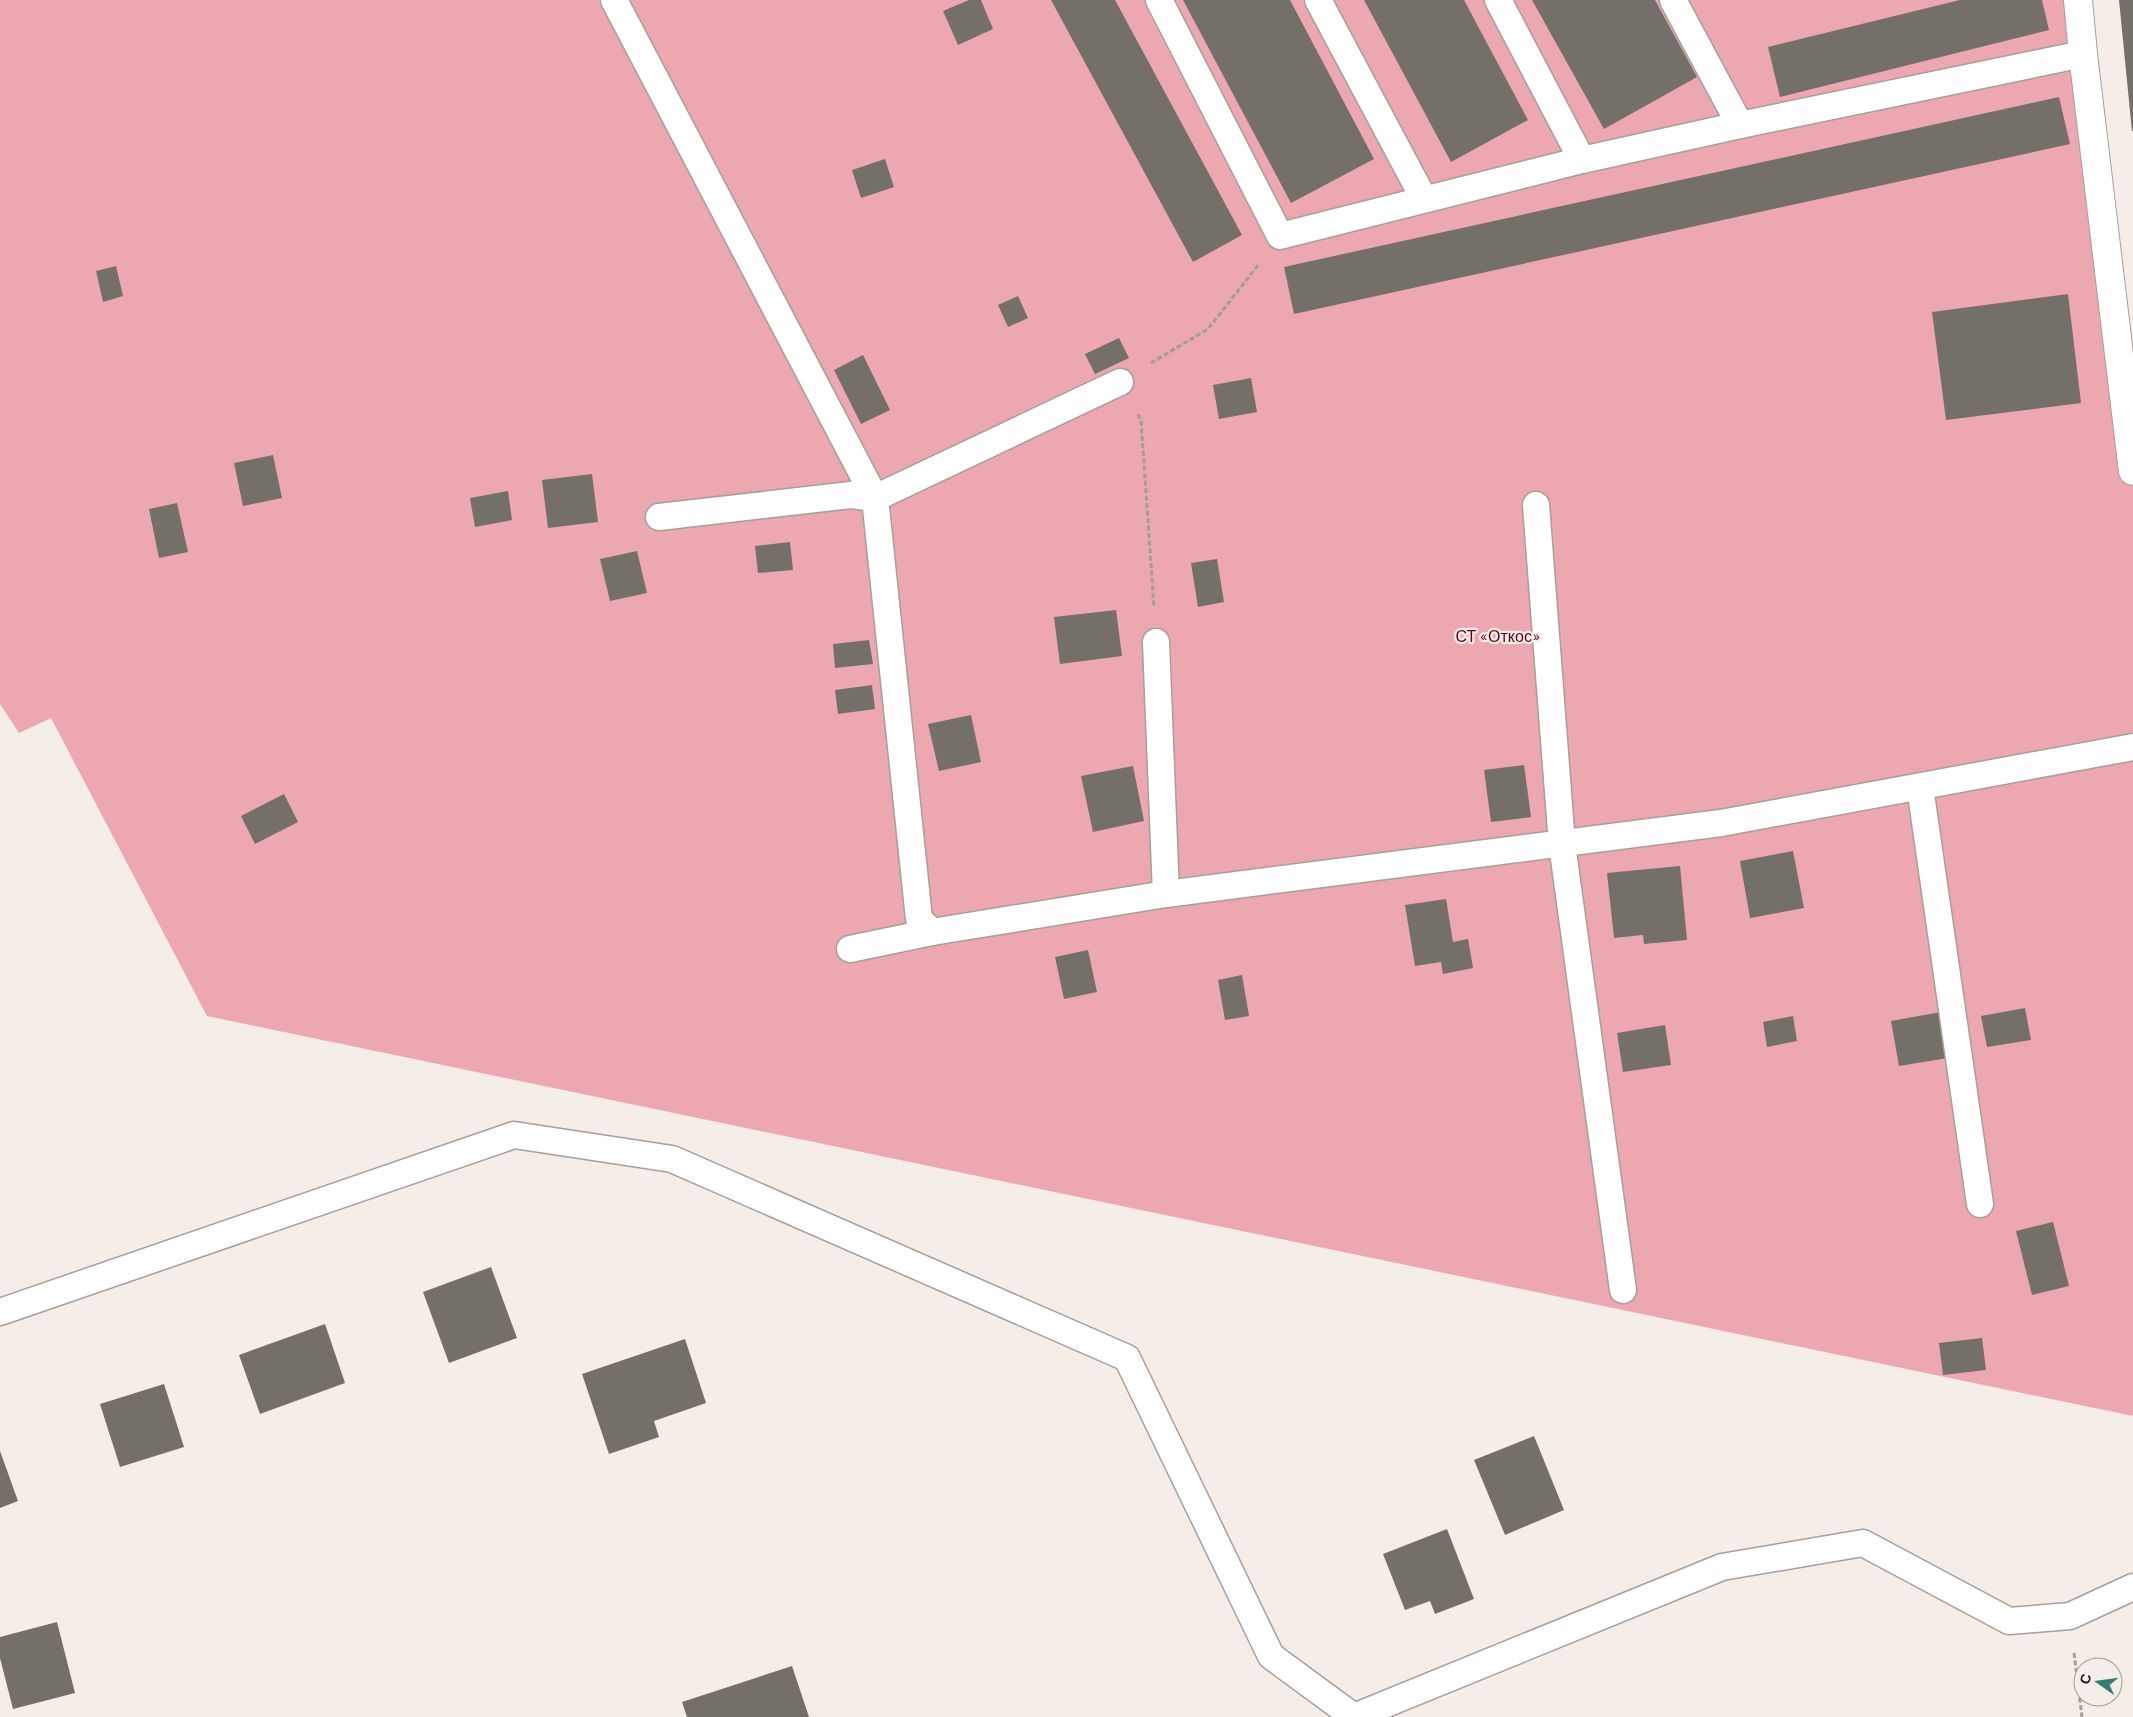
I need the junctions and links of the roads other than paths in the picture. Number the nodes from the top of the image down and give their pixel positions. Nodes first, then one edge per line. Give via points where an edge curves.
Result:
1 (614, 0) edge
2 (1159, 0) edge
3 (1318, 0) edge
4 (1498, 0) edge
5 (1673, 0) edge
6 (2078, 0) edge
7 (2082, 54) junction
8 (1740, 125) junction
9 (1582, 160) junction
10 (1424, 200) junction
11 (1120, 382) road end
12 (2133, 471) edge
13 (876, 498) junction
14 (1536, 505) dead end
15 (659, 517) dead end
16 (1156, 642) road end
17 (2133, 747) edge
18 (1920, 786) junction
19 (1562, 844) junction
20 (1166, 894) junction
21 (932, 932) junction
22 (850, 949) dead end
23 (1980, 1204) dead end
24 (1623, 1290) dead end
25 (0, 1312) edge
26 (2133, 1586) edge
27 (1354, 1717) edge

1 - 13 lane
2 - 10 lane via 1280,236
3 - 10 lane
4 - 9 lane
5 - 8 lane
6 - 7 street
7 - 8 lane
7 - 12 street
8 - 9 lane
9 - 10 lane
11 - 13 lane
13 - 15 lane via 851,495
13 - 21 lane via 919,919
14 - 19 lane
16 - 20 lane
17 - 18 lane
18 - 19 lane via 1721,823
18 - 23 lane
19 - 20 lane
19 - 24 lane
20 - 21 lane
21 - 22 lane
25 - 27 lane via 514,1135 672,1158 1127,1358 1271,1656
26 - 27 lane via 2070,1616 2009,1621 1863,1543 1722,1567

